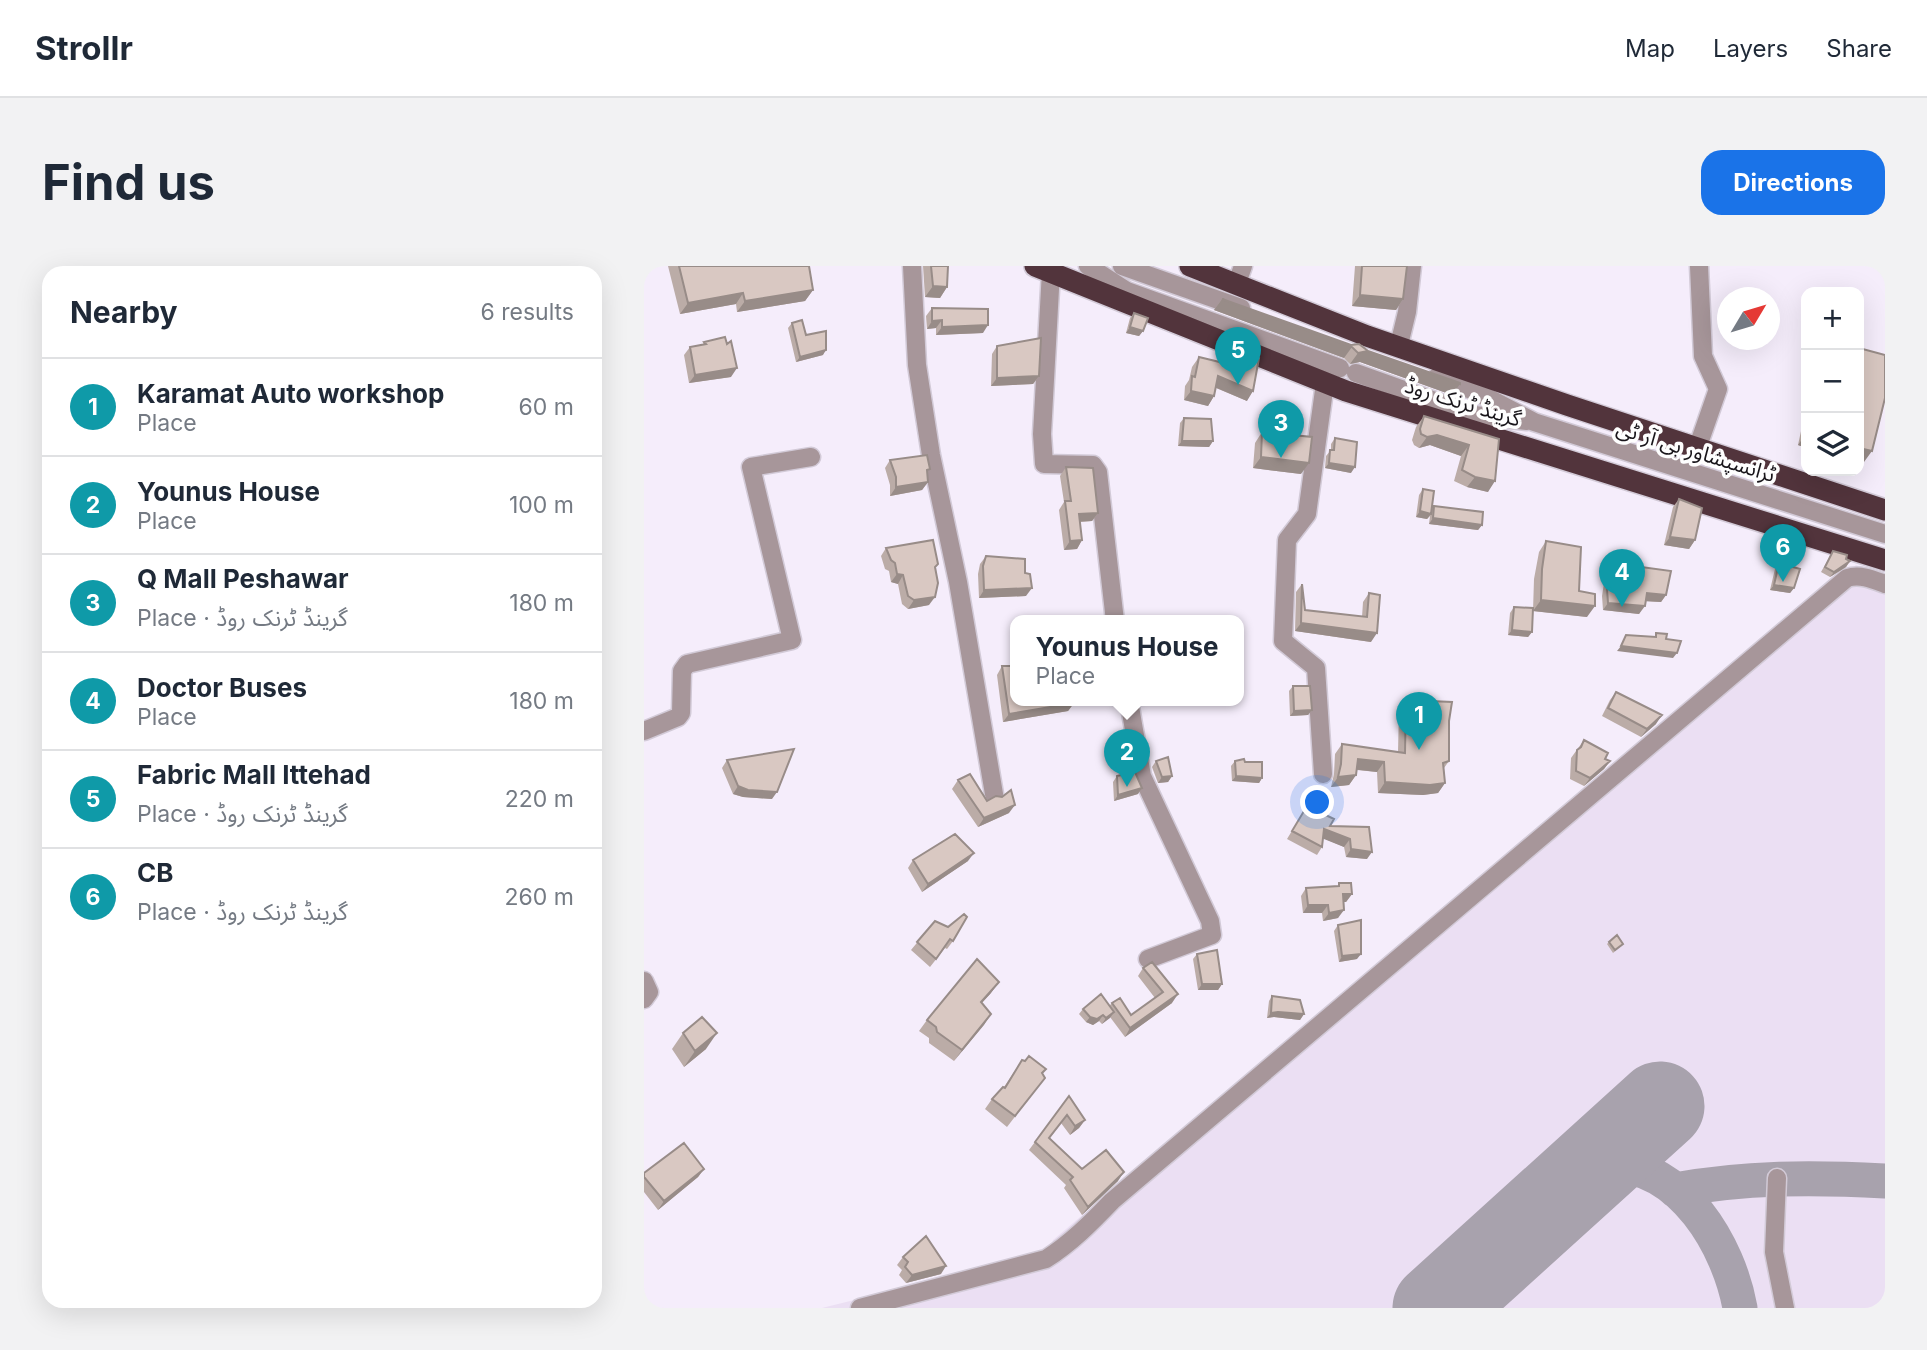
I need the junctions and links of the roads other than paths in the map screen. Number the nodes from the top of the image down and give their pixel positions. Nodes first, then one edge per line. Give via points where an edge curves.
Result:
1 (912, 266) edge
2 (1088, 266) edge
3 (1122, 266) edge
4 (1190, 266) edge
5 (1412, 266) edge
6 (1699, 266) edge
7 (1043, 269) edge
8 (1240, 275) edge
9 (1263, 315) edge
10 (1301, 329) edge
11 (1399, 345) junction
12 (1340, 374) junction
13 (1534, 422) junction
14 (1697, 449) junction
15 (811, 457) dead end
16 (1885, 509) edge
17 (1885, 534) edge
18 (1885, 560) edge
19 (1885, 584) edge
20 (1114, 615) edge
21 (1130, 706) edge
22 (644, 731) edge
23 (1322, 774) dead end
24 (994, 794) edge
25 (1149, 959) dead end
26 (644, 981) edge
27 (644, 999) edge
28 (1777, 1178) dead end
29 (860, 1308) edge
30 (1785, 1308) edge

1 - 24 street via 919,378
2 - 12 street, ٹرانسپشاور بی آر ٹی via 1127,291
3 - 9 street
4 - 8 highway, گرینڈ ٹرنک روڈ
5 - 11 street
6 - 14 street via 1703,356 1718,389
7 - 12 highway, گرینڈ ٹرنک روڈ
7 - 20 street via 1044,464 1093,465 1098,472
8 - 11 highway, گرینڈ ٹرنک روڈ via 1367,336
10 - 13 street, ٹرانسپشاور بی آر ٹی via 1467,388
11 - 14 highway, گرینڈ ٹرنک روڈ
12 - 13 street, ٹرانسپشاور بی آر ٹی via 1474,415
12 - 18 highway, گرینڈ ٹرنک روڈ via 1346,391
12 - 23 street via 1307,514 1287,540 1283,641 1316,668
13 - 17 street, ٹرانسپشاور بی آر ٹی
14 - 16 highway, گرینڈ ٹرنک روڈ
15 - 22 street via 751,467 792,640 687,664 682,671 681,713
19 - 29 street via 1865,577 1847,578 1112,1201 1062,1249 1046,1259
21 - 25 street via 1142,776 1210,921 1212,935
26 - 27 street via 649,992
28 - 30 street via 1774,1252

